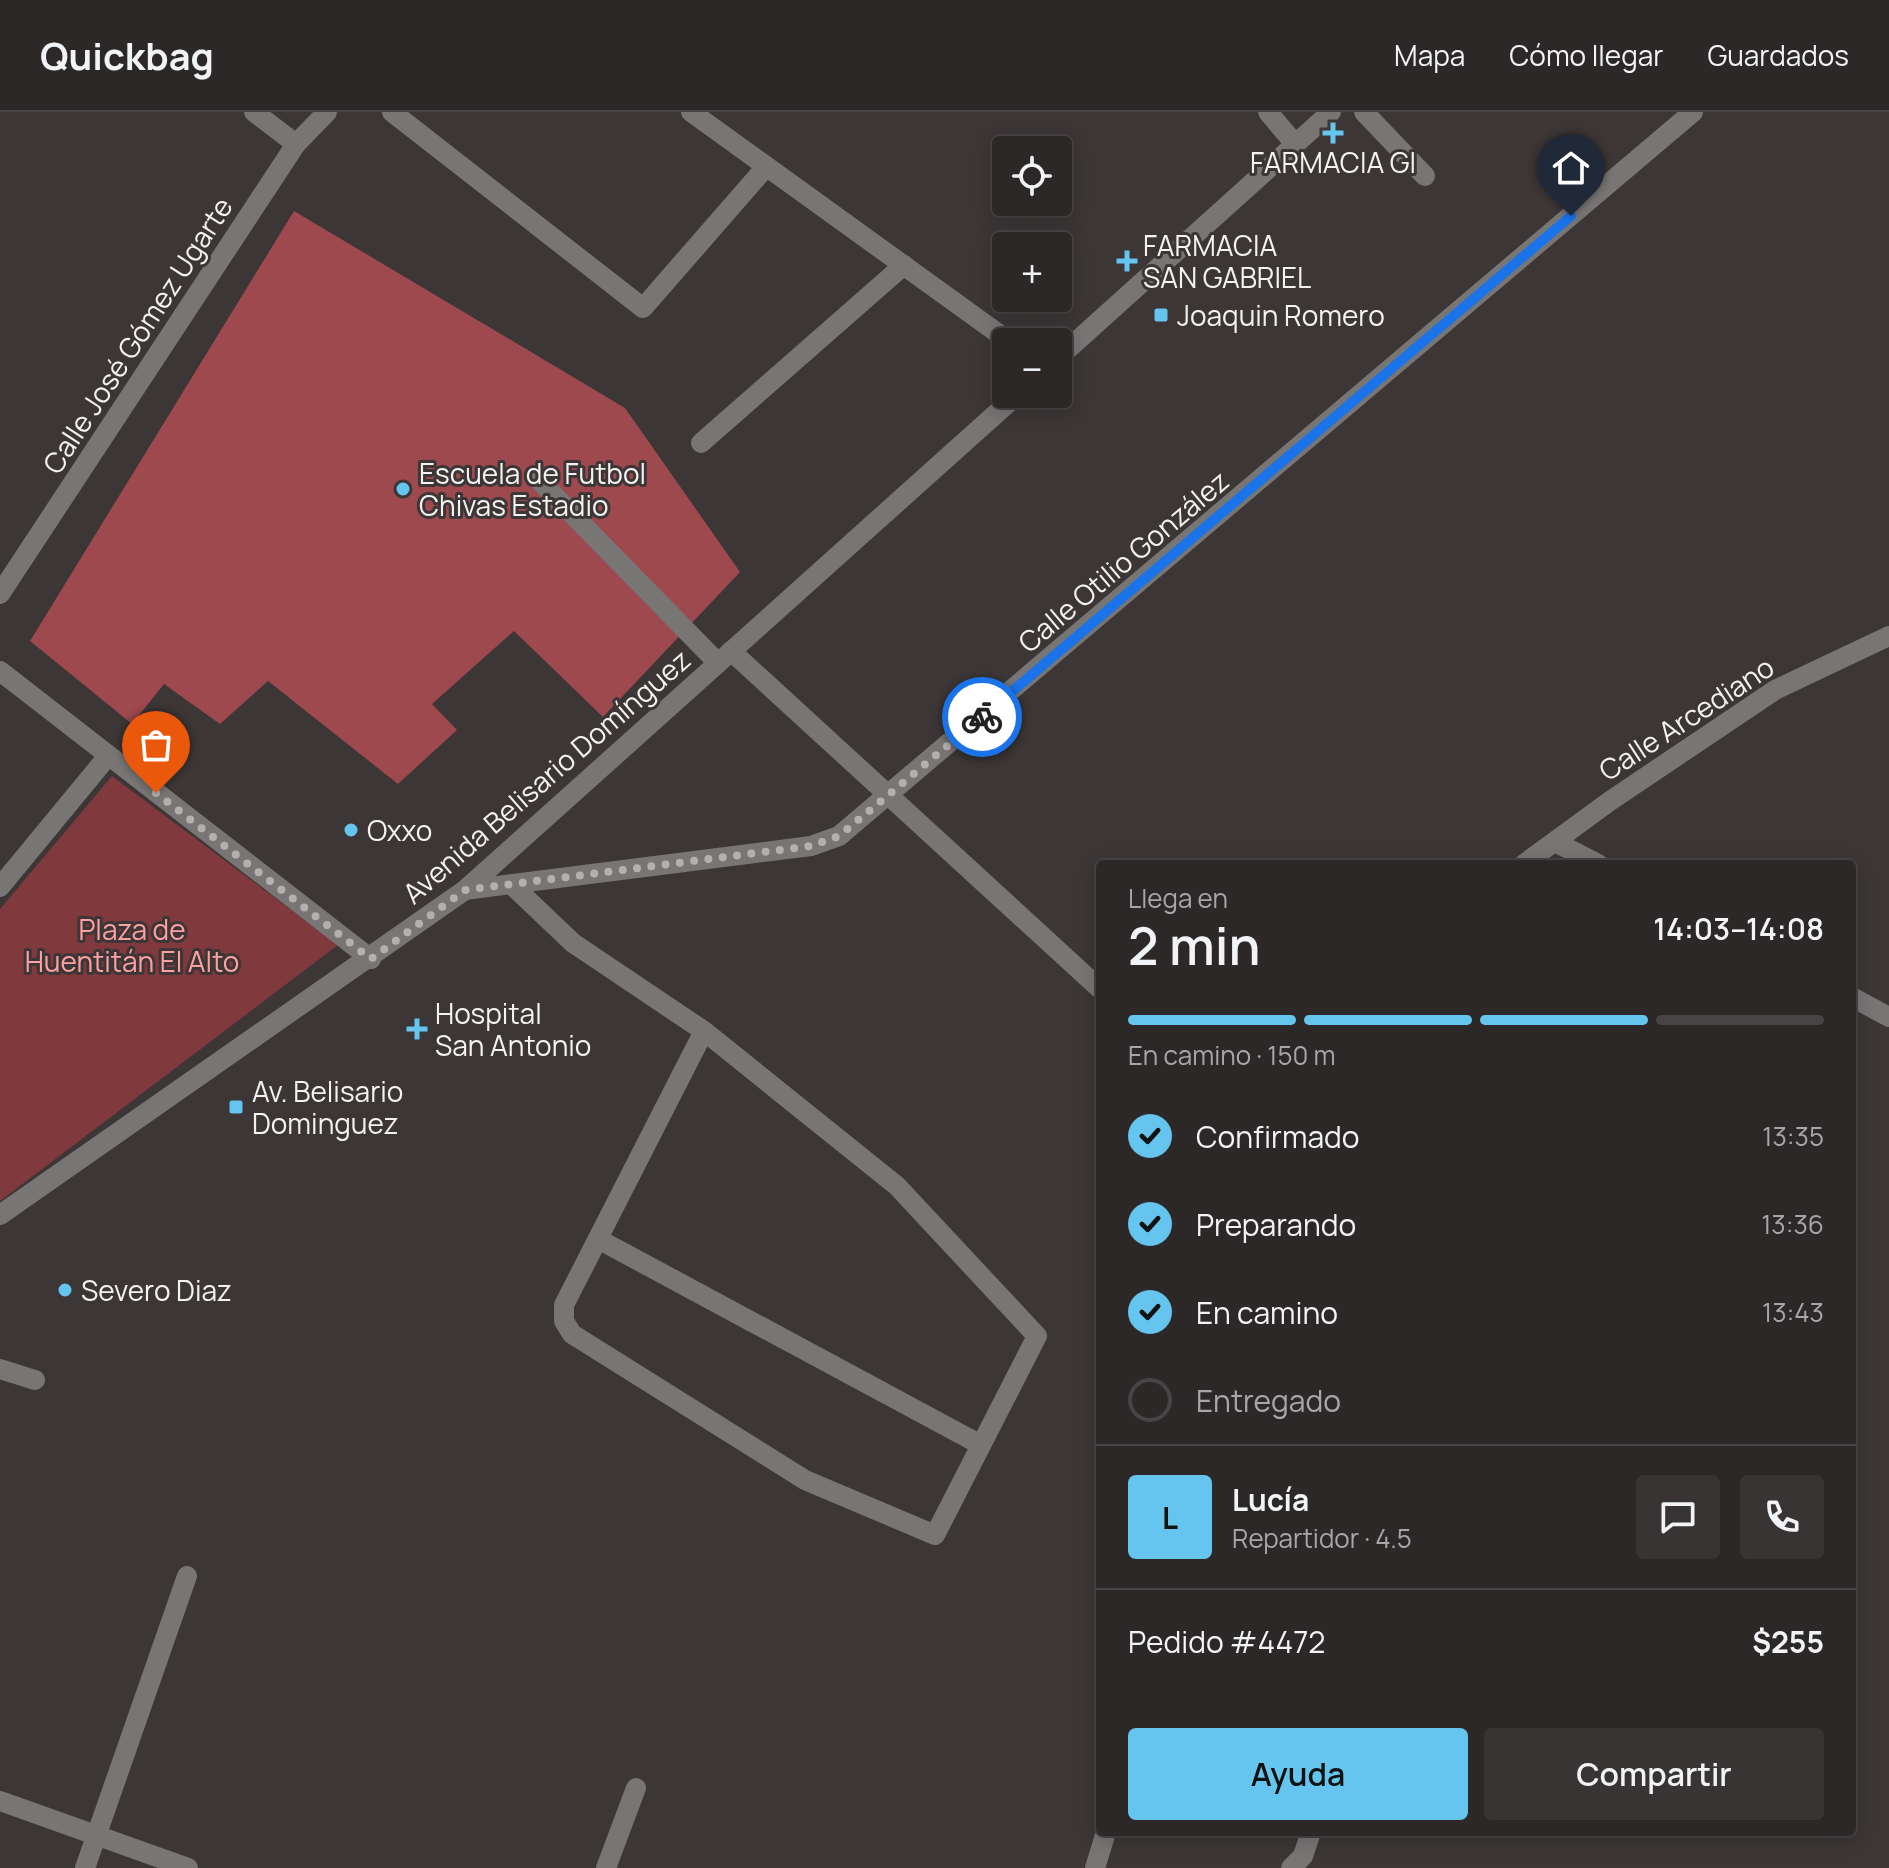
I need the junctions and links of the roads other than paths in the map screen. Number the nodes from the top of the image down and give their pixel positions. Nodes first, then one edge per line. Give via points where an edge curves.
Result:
1 (254, 112) edge
2 (327, 112) edge
3 (392, 112) edge
4 (691, 112) edge
5 (1268, 112) edge
6 (1331, 112) edge
7 (1364, 112) edge
8 (1693, 112) edge
9 (296, 144) junction
10 (1295, 144) junction
11 (765, 168) junction
12 (1425, 176) dead end
13 (904, 265) junction
14 (992, 329) edge
15 (1072, 345) edge
16 (1002, 408) edge
17 (701, 443) dead end
18 (535, 476) dead end
19 (0, 594) edge
20 (1889, 636) edge
21 (725, 657) junction
22 (0, 671) edge
23 (108, 756) junction
24 (889, 796) junction
25 (1555, 842) junction
26 (1530, 860) edge
27 (1590, 860) edge
28 (512, 885) junction
29 (0, 887) edge
30 (465, 890) junction
31 (371, 959) junction
32 (1096, 985) edge
33 (1856, 999) edge
34 (1889, 1017) edge
35 (704, 1031) junction
36 (0, 1215) edge
37 (598, 1239) junction
38 (0, 1369) edge
39 (35, 1380) dead end
40 (981, 1445) junction
41 (187, 1576) dead end
42 (636, 1788) dead end
43 (0, 1801) edge
44 (97, 1835) junction
45 (1105, 1836) edge
46 (1310, 1836) edge
47 (85, 1868) edge
48 (188, 1868) edge
49 (606, 1868) edge
50 (1095, 1868) edge
51 (1291, 1868) edge

1 - 9 street
2 - 9 street, Calle José Gómez Ugarte
3 - 11 street via 643,308
4 - 11 street
5 - 10 street
6 - 10 street
7 - 12 street
8 - 24 street, Calle Otilio González
9 - 19 street, Calle José Gómez Ugarte
10 - 15 street
11 - 13 street
13 - 14 street
13 - 17 street
16 - 21 street, Avenida Belisario Domínguez
18 - 21 street
20 - 25 street, Calle Arcediano via 1775,690
21 - 24 street
21 - 30 street, Avenida Belisario Domínguez
22 - 23 street
23 - 29 street
23 - 31 street
24 - 28 street, Calle Otilio González via 839,836 811,846
24 - 32 street
25 - 26 street, Calle Arcediano
25 - 27 street
28 - 30 street, Calle Otilio González
28 - 35 street via 573,943
30 - 31 street, Avenida Belisario Domínguez
31 - 36 street, Avenida Belisario Domínguez
33 - 34 street
35 - 37 street
35 - 40 street via 897,1186 1037,1336
37 - 40 street
37 - 40 street via 564,1305 564,1321 572,1334 805,1480 935,1535
38 - 39 street
41 - 44 street
42 - 49 street
43 - 44 street
44 - 47 street
44 - 48 street
45 - 50 street
46 - 51 street via 1303,1856

